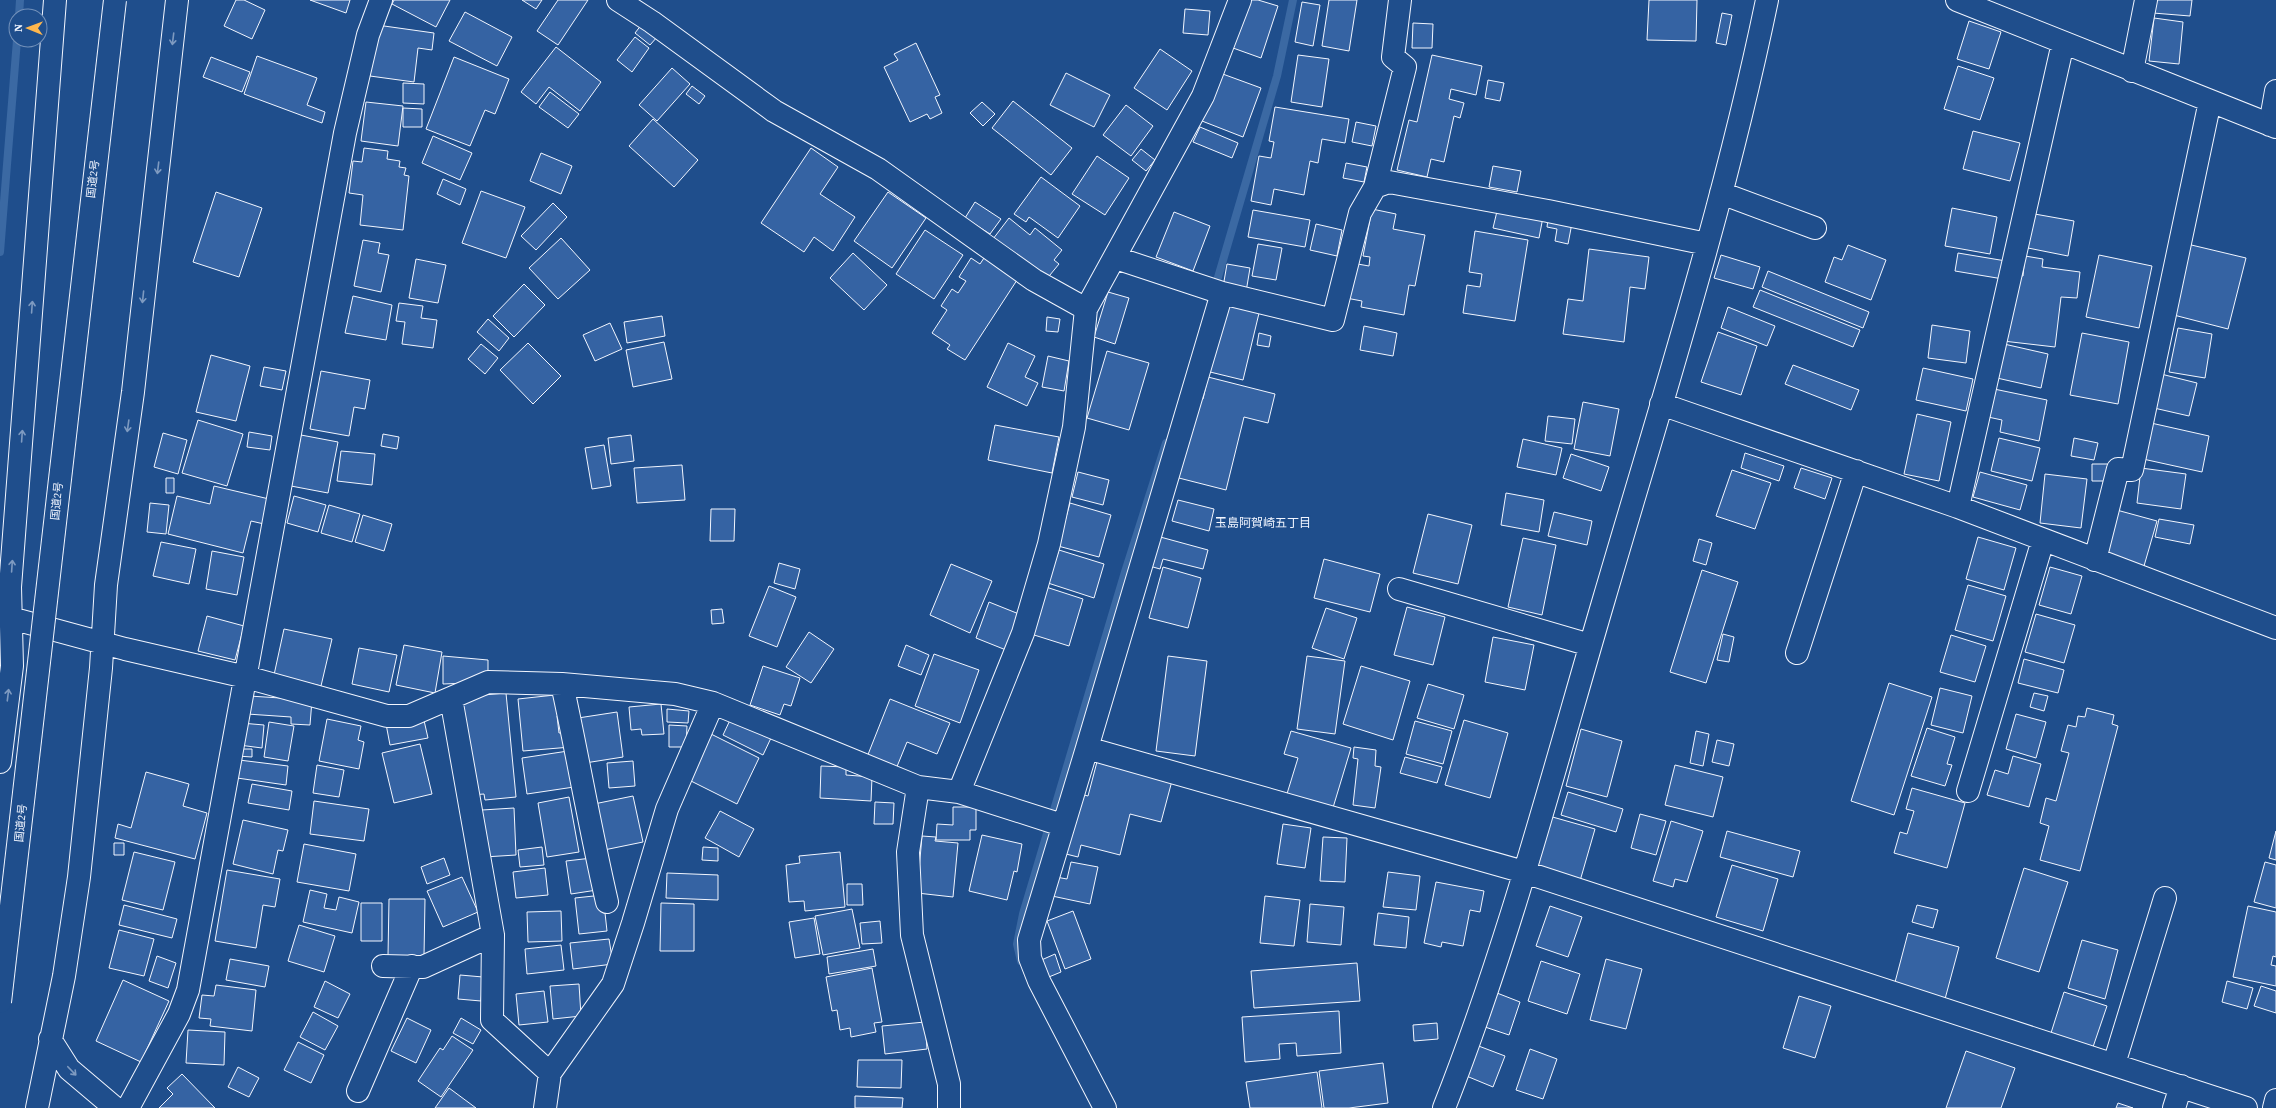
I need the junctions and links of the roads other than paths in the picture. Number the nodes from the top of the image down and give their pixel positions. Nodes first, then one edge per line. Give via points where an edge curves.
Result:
1 (55, 0) edge
2 (115, 0) edge
3 (177, 0) edge
4 (381, 0) edge
5 (618, 0) edge
6 (1240, 0) edge
7 (1400, 0) edge
8 (1767, 0) edge
9 (1957, 0) edge
10 (2146, 0) edge
11 (2063, 43) junction
12 (2132, 71) junction
13 (2276, 91) edge
14 (2210, 101) junction
15 (2273, 126) edge
16 (1375, 187) junction
17 (1721, 193) junction
18 (1815, 228) dead end
19 (1707, 244) junction
20 (1116, 258) junction
21 (1222, 293) junction
22 (1086, 309) junction
23 (1661, 404) junction
24 (1856, 471) junction
25 (1958, 507) junction
26 (2043, 540) junction
27 (2095, 560) junction
28 (1399, 589) dead end
29 (6, 617) edge
30 (2276, 628) edge
31 (102, 643) junction
32 (1590, 645) junction
33 (1797, 653) dead end
34 (246, 678) junction
35 (562, 684) junction
36 (451, 698) junction
37 (712, 703) junction
38 (1087, 748) junction
39 (0, 762) edge
40 (918, 787) junction
41 (1968, 790) dead end
42 (960, 792) junction
43 (1055, 823) junction
44 (1524, 872) junction
45 (2165, 898) dead end
46 (607, 902) dead end
47 (493, 936) junction
48 (383, 966) dead end
49 (412, 966) junction
50 (0, 1002) edge
51 (50, 1039) junction
52 (2114, 1064) junction
53 (550, 1073) junction
54 (2181, 1086) junction
55 (358, 1091) dead end
56 (2276, 1100) edge
57 (37, 1108) edge
58 (115, 1108) edge
59 (128, 1108) edge
60 (545, 1108) edge
61 (949, 1108) edge
62 (1105, 1108) edge
63 (1444, 1108) edge
64 (2174, 1108) edge
65 (2246, 1108) edge
66 (2274, 1108) edge

29 -> 1 main road
2 - 50 main road, 国道2号, bridge
3 -> 31 main road via 133,392 106,586
4 - 34 main road via 368,35 345,133
5 - 22 main road via 774,112 878,169 1034,280
6 - 20 main road via 1203,96
7 - 16 main road via 1393,57 1405,67
8 - 17 main road via 1748,89
9 - 11 main road
10 - 12 main road
11 - 12 main road
11 - 25 main road
12 - 14 main road
13 - 15 main road
14 - 15 main road
14 - 27 main road via 2132,470 2118,469
16 - 19 main road via 1388,182 1548,210
16 - 21 main road via 1360,213 1333,320
17 - 18 main road
17 - 19 main road
19 - 23 main road
20 - 21 main road
20 - 22 main road
21 - 38 main road
22 - 42 main road via 1074,426 1048,544 1024,633
23 - 24 main road
23 - 32 main road
24 - 25 main road
24 - 33 main road
25 - 26 main road
26 - 27 main road
26 - 41 main road
27 - 30 main road
28 - 32 main road
29 - 31 main road
39 -> 29 main road via 12,666
31 - 34 main road
31 - 51 main road via 78,877 64,976
32 - 44 main road
34 - 36 main road via 387,716 409,716
34 - 59 main road via 188,990 168,1036
35 - 36 main road via 488,682
35 - 37 main road via 675,694
35 - 46 main road
36 - 47 main road
37 - 40 main road
37 - 53 main road via 667,809 613,984
38 - 43 main road
38 - 44 main road
40 - 42 main road
40 - 61 main road via 908,852 912,935 949,1084
42 - 43 main road
43 - 62 main road via 1029,940 1030,958 1039,981
44 - 52 main road
44 - 63 main road
45 - 52 main road
47 - 49 main road via 423,967
47 - 53 main road via 492,1020
48 - 49 main road
49 - 55 main road
51 - 57 main road
51 -> 58 main road via 69,1069
52 - 54 main road
53 - 60 main road
54 - 64 main road
54 - 65 main road
56 - 66 main road

